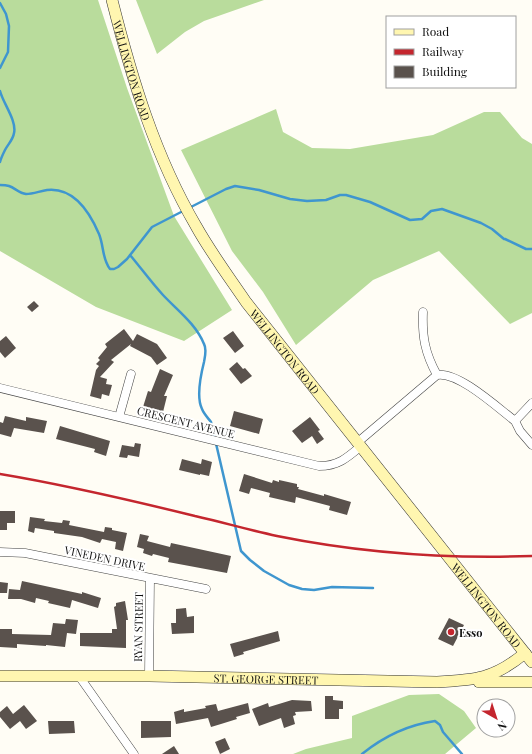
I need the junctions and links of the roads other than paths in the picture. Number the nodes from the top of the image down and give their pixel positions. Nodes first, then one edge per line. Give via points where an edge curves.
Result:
1 (112, 0) edge
2 (423, 312) dead end
3 (131, 374) dead end
4 (437, 375) junction
5 (0, 388) edge
6 (532, 403) edge
7 (119, 418) junction
8 (515, 421) junction
9 (360, 444) junction
10 (532, 445) edge
11 (0, 552) edge
12 (150, 579) junction
13 (206, 589) dead end
14 (525, 653) junction
15 (532, 662) edge
16 (0, 676) edge
17 (79, 676) junction
18 (149, 676) junction
19 (437, 682) junction
20 (532, 682) edge
21 (134, 754) edge

1 - 9 main road, WELLINGTON ROAD via 145,115 165,166 196,226 246,302
2 - 4 street via 424,342 428,359
3 - 7 street
4 - 8 street via 451,376 464,382
4 - 9 street, CRESCENT AVENUE
5 - 7 street, CRESCENT AVENUE
6 - 8 street
7 - 9 street, CRESCENT AVENUE via 319,466 338,463
8 - 10 street
9 - 14 main road, WELLINGTON ROAD
11 - 12 street, VINEDEN DRIVE via 25,553
12 - 13 street, VINEDEN DRIVE
12 - 18 street, RYAN STREET
14 - 15 main road, WELLINGTON ROAD
14 - 19 main road, ST. GEORGE STREET via 502,670 488,676 475,680
16 - 17 main road, ST. GEORGE STREET
17 - 18 main road, ST. GEORGE STREET
17 - 21 street
18 - 19 main road, ST. GEORGE STREET
19 - 20 main road

